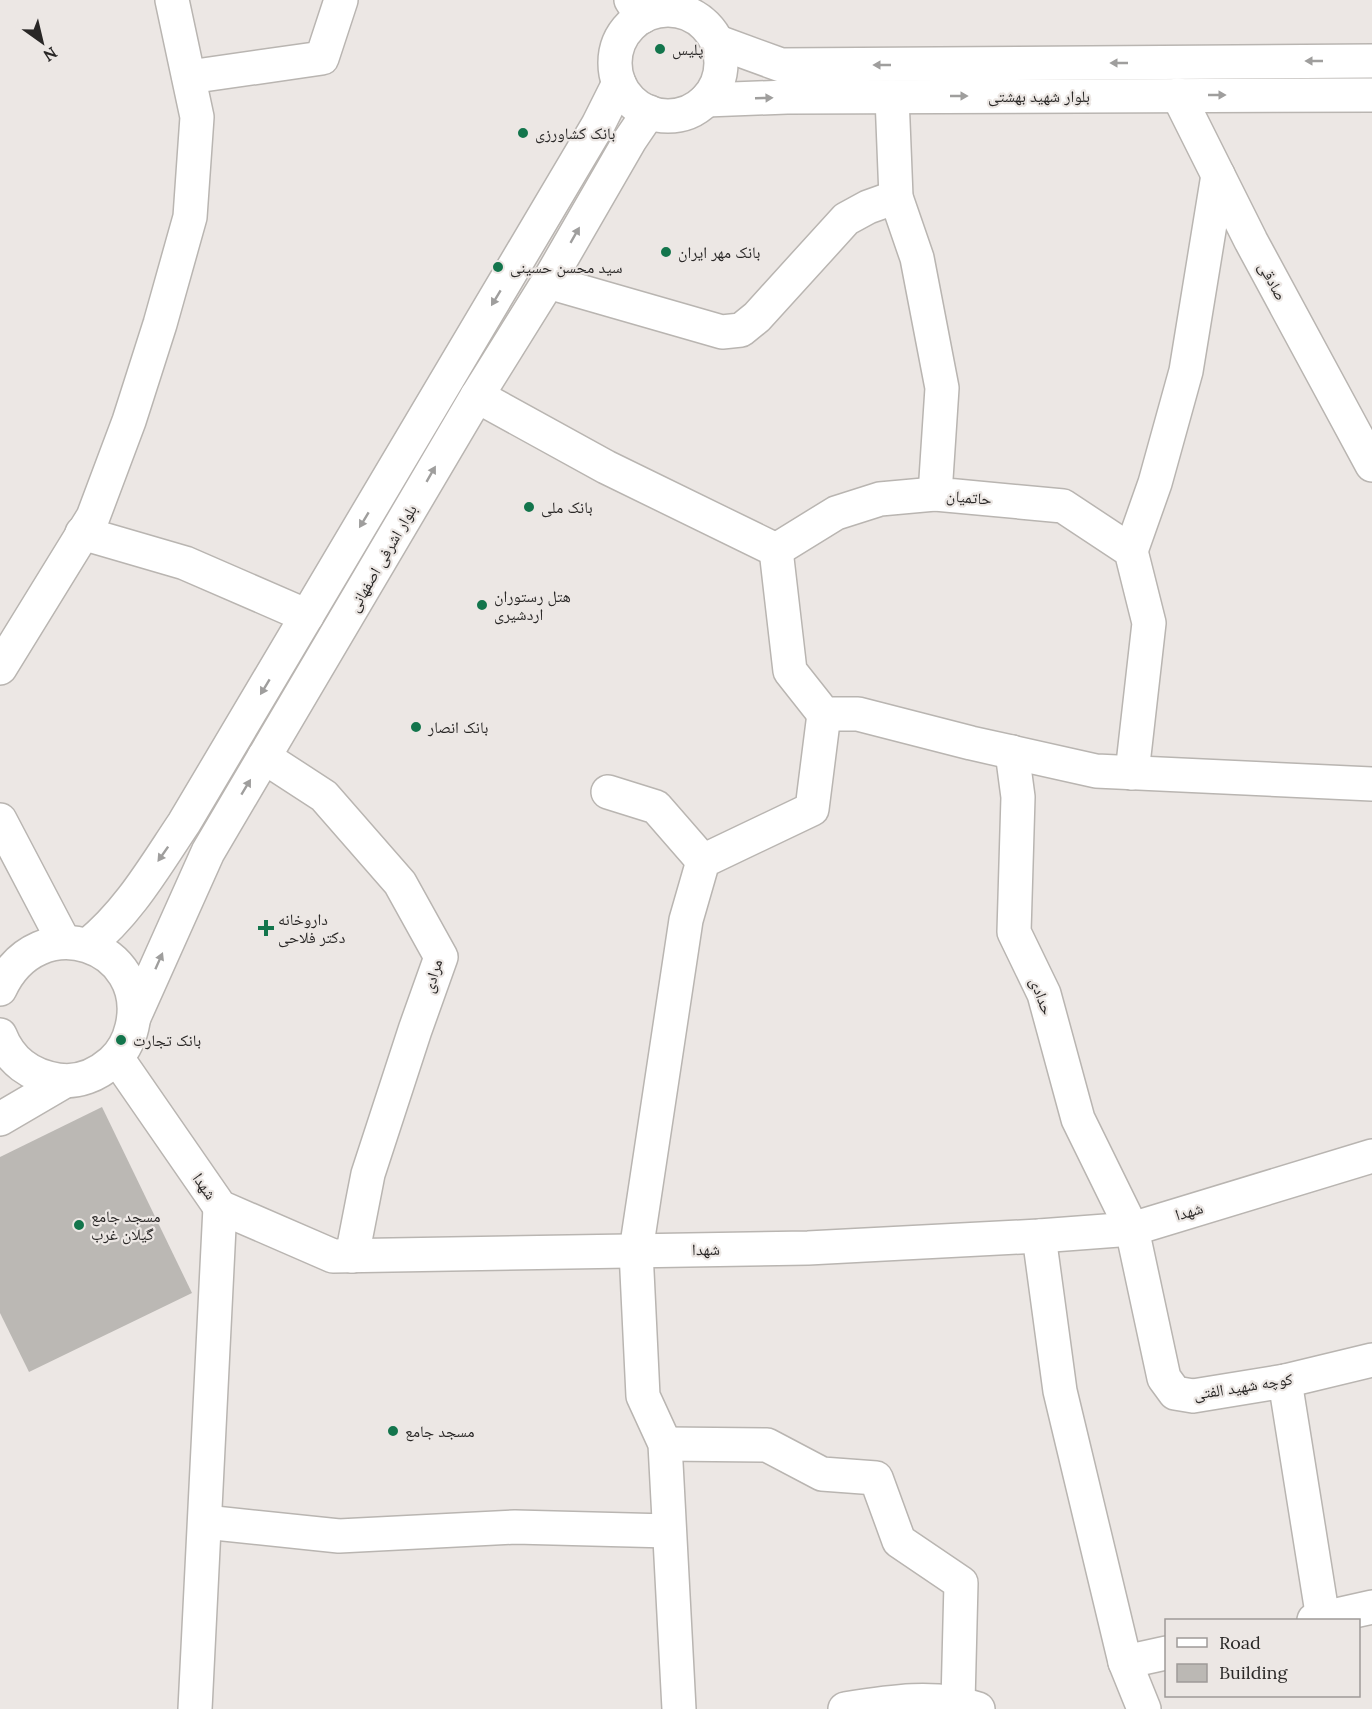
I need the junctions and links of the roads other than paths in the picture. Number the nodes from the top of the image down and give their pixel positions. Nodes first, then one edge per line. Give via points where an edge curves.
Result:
1 (172, 0) edge
2 (341, 0) edge
3 (637, 8) edge
4 (717, 42) junction
5 (1372, 61) edge
6 (189, 77) junction
7 (620, 83) junction
8 (1178, 95) junction
9 (1372, 95) edge
10 (892, 97) junction
11 (706, 100) junction
12 (649, 112) junction
13 (1218, 175) junction
14 (896, 197) junction
15 (548, 282) junction
16 (477, 396) junction
17 (1372, 465) edge
18 (935, 494) junction
19 (82, 533) junction
20 (776, 550) junction
21 (1131, 551) junction
22 (307, 616) junction
23 (0, 668) edge
24 (824, 714) junction
25 (1012, 752) junction
26 (264, 757) junction
27 (1132, 773) junction
28 (1372, 784) edge
29 (608, 792) dead end
30 (0, 820) edge
31 (703, 861) junction
32 (76, 944) junction
33 (0, 989) edge
34 (135, 1014) junction
35 (0, 1035) edge
36 (117, 1058) junction
37 (65, 1081) junction
38 (0, 1119) edge
39 (1372, 1156) edge
40 (220, 1207) junction
41 (1132, 1229) junction
42 (1039, 1236) junction
43 (636, 1251) junction
44 (352, 1256) junction
45 (1372, 1360) edge
46 (1285, 1381) junction
47 (665, 1444) junction
48 (205, 1522) junction
49 (669, 1531) junction
50 (1372, 1607) edge
51 (1319, 1619) edge
52 (1323, 1619) edge
53 (1165, 1653) edge
54 (1125, 1662) junction
55 (968, 1706) edge
56 (195, 1709) edge
57 (678, 1709) edge
58 (845, 1709) edge
59 (1144, 1709) edge

1 - 6 street
2 - 6 street via 322,58
3 - 4 street via 677,10 694,16 708,26
3 - 7 street via 615,57
5 -> 4 street, بلوار شهید بهشتی via 781,65
4 - 11 street via 721,72
6 - 19 street via 197,117 190,217 129,421 93,517
7 - 12 street via 626,95
7 -> 22 street, بلوار اشرفی اصفهانی
8 -> 9 street, بلوار شهید بهشتی
10 -> 8 street, بلوار شهید بهشتی
8 - 13 street, صادقی
11 -> 10 street, بلوار شهید بهشتی
10 - 14 street, حاتمیان
11 - 12 street via 679,115
15 -> 12 street, بلوار اشرفی اصفهانی
13 - 17 street, صادقی
13 - 21 street via 1186,370 1155,483
14 - 15 street via 846,219 758,317 741,330 722,332
14 - 18 street, حاتمیان via 917,258 942,388
15 - 16 street, بلوار اشرفی اصفهانی
16 - 20 street via 606,467
26 -> 16 street, بلوار اشرفی اصفهانی
18 - 20 street via 880,499 836,513
18 - 21 street, حاتمیان via 1063,506
19 - 22 street via 185,563
19 - 23 street
20 - 24 street via 790,671
21 - 27 street via 1149,623
22 -> 32 street, بلوار اشرفی اصفهانی via 184,823 128,906 103,933
24 - 25 street via 858,714
24 - 31 street via 812,809
25 - 27 street via 1096,771
25 - 41 street, حدادی via 1018,797 1014,932 1044,994 1078,1119
34 -> 26 street, بلوار اشرفی اصفهانی via 208,852
26 - 44 street, مرادی via 324,796 399,883 441,957 368,1174
27 - 28 street
29 - 31 street via 656,807
30 - 32 street
31 - 43 street via 686,920
32 - 33 street via 42,946 22,957
32 - 34 street via 107,956 123,972 133,992
34 - 36 street, بلوار اشرفی اصفهانی via 130,1038
35 - 37 street via 11,1055 26,1069 45,1078
36 - 37 street via 84,1078
36 - 40 street, شهدا
37 - 38 street
39 - 41 street, شهدا
40 - 44 street, شهدا via 333,1256
40 - 48 street
41 - 42 street, شهدا
41 - 46 street, کوچه شهید الفتی via 1164,1378 1175,1393 1193,1396
42 - 43 street, شهدا via 808,1248
42 - 54 street via 1060,1391
43 - 44 street, شهدا
43 - 47 street via 644,1396
45 - 46 street, کوچه شهید الفتی
46 - 51 street
47 - 49 street
47 - 55 street via 767,1445 822,1474 876,1478 899,1540 961,1583
48 - 49 street via 339,1536 515,1527
48 - 56 street
49 - 57 street
50 - 52 street
53 - 54 street
54 - 59 street
55 - 58 street via 890,1701

